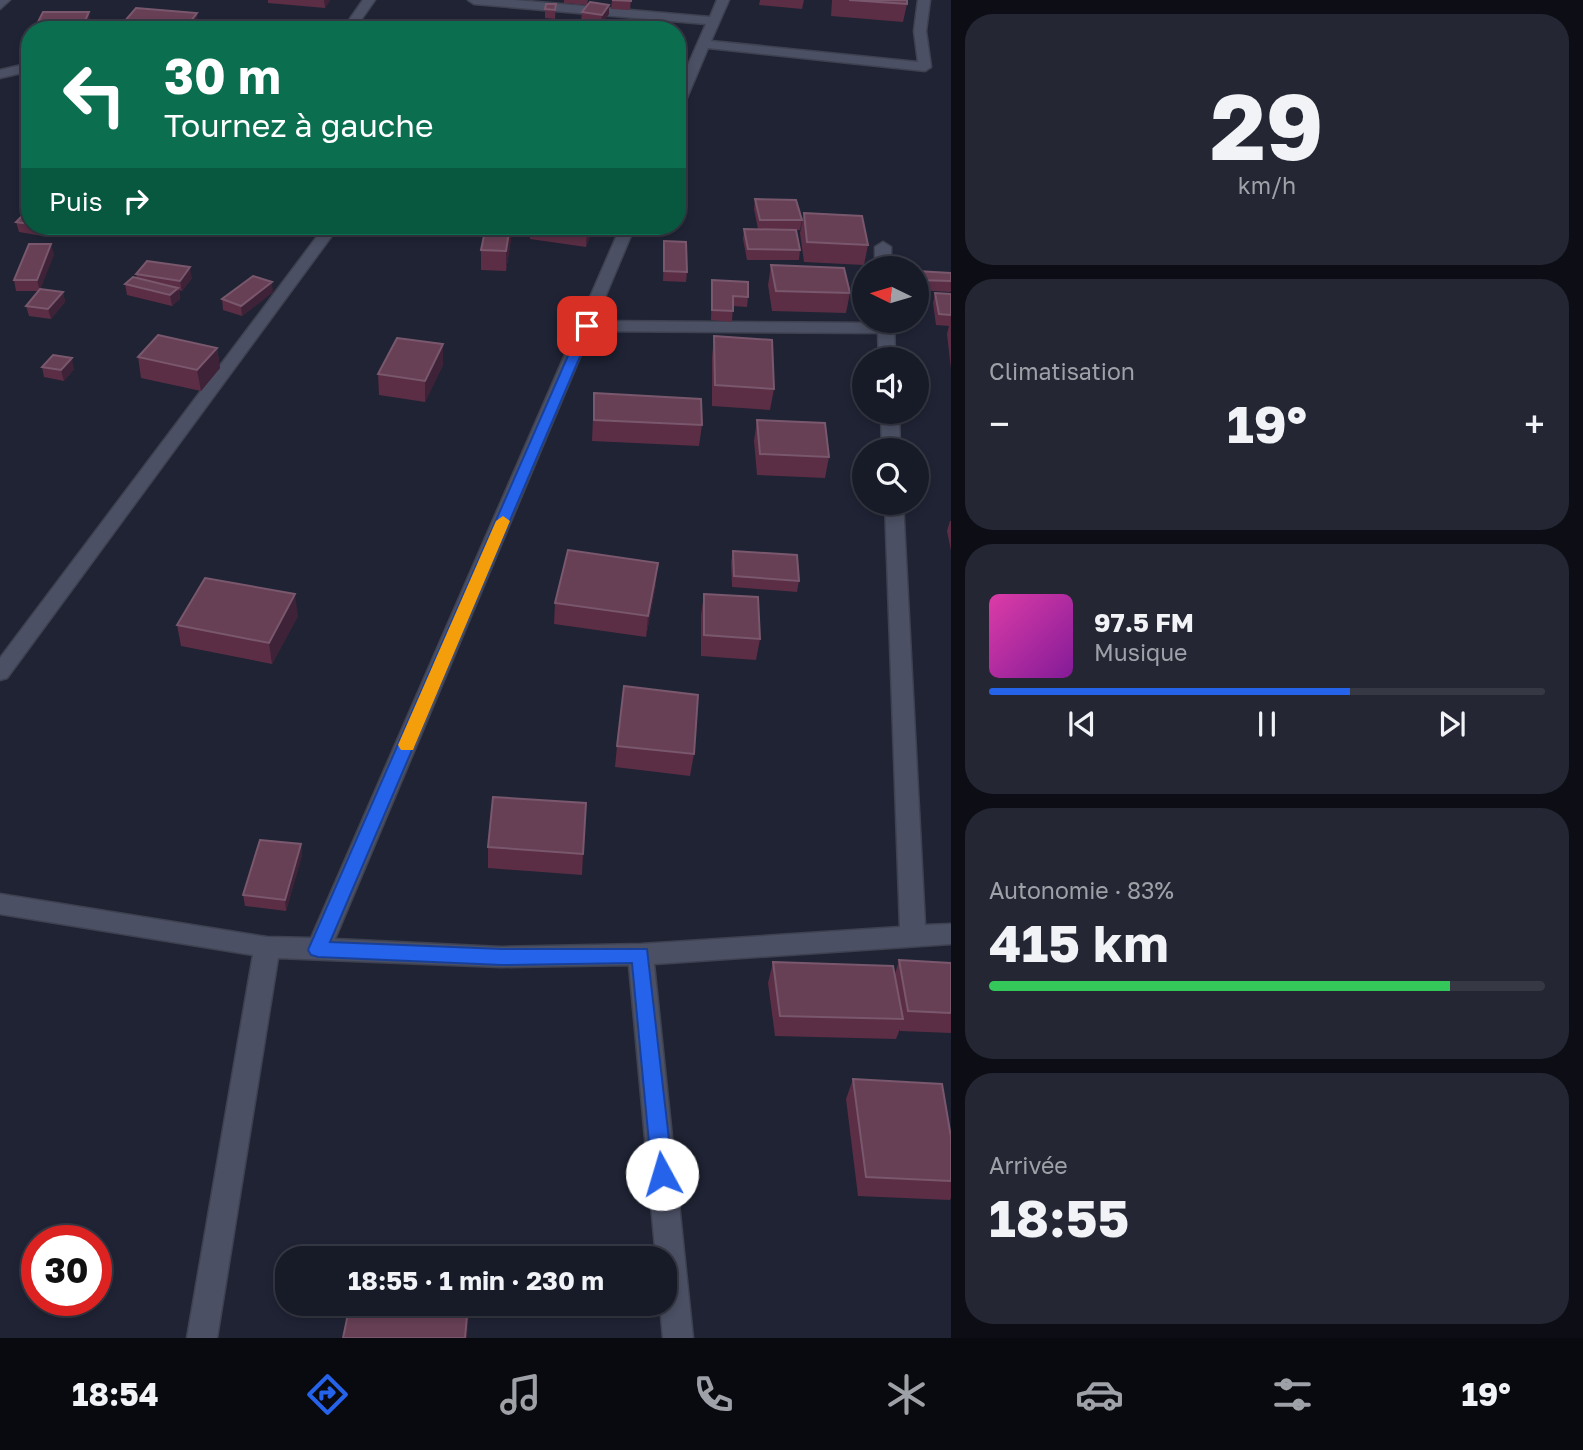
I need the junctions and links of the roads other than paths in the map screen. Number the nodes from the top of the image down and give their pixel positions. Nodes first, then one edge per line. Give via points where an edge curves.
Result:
1 (4, 0) edge
2 (369, 0) edge
3 (474, 0) edge
4 (723, 0) edge
5 (924, 0) edge
6 (0, 5) edge
7 (354, 21) edge
8 (713, 21) junction
9 (702, 44) junction
10 (21, 69) edge
11 (0, 74) edge
12 (686, 83) edge
13 (325, 235) edge
14 (624, 235) edge
15 (883, 247) dead end
16 (883, 256) edge
17 (852, 324) edge
18 (587, 326) junction
19 (895, 515) edge
20 (0, 673) edge
21 (0, 904) edge
22 (951, 934) edge
23 (913, 936) junction
24 (267, 947) junction
25 (318, 950) junction
26 (640, 954) junction
27 (202, 1338) edge
28 (678, 1338) edge

1 - 6 street
2 - 7 street
3 - 8 street
4 - 8 street
5 - 9 street via 920,31 925,66
8 - 9 street
9 - 12 street
10 - 11 street
13 - 20 street
14 - 18 street
15 - 16 street
17 - 18 street
18 - 25 street
19 - 23 street
21 - 24 street
22 - 23 street
23 - 26 street
24 - 25 street
24 - 27 street
25 - 26 street via 502,957
26 - 28 street

